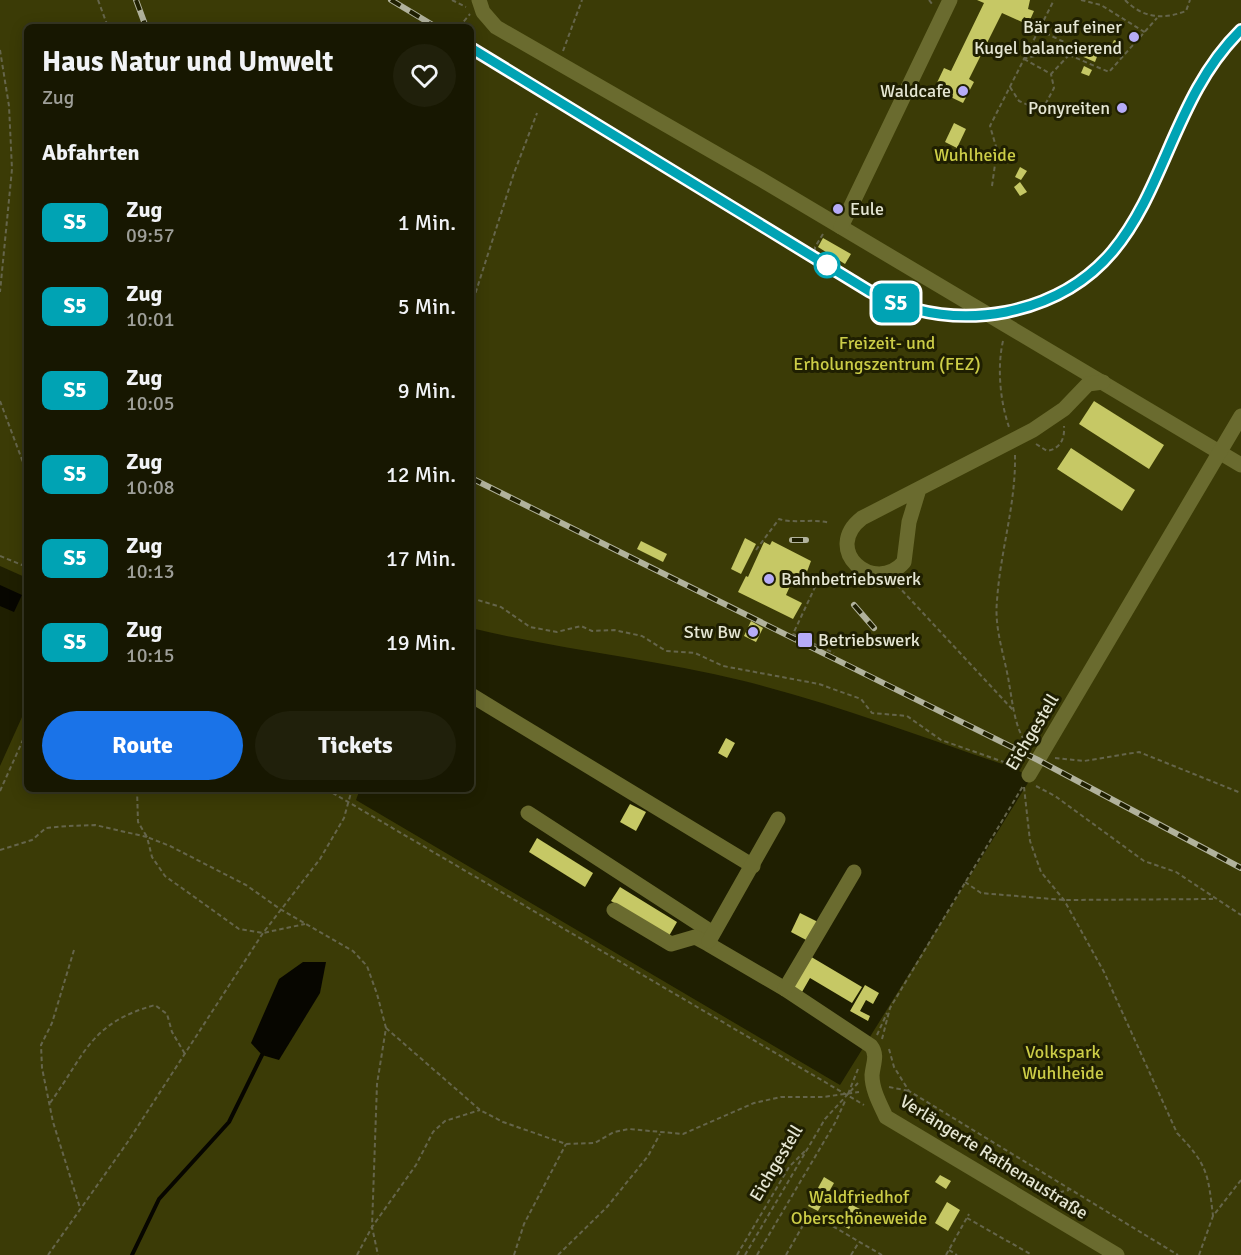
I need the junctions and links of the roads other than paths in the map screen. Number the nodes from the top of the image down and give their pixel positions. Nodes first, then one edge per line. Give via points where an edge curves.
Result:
1 (950, 0) edge
2 (480, 1) edge
3 (836, 224) junction
4 (1103, 382) junction
5 (1241, 417) edge
6 (1220, 452) junction
7 (1241, 465) edge
8 (919, 489) junction
9 (474, 697) edge
10 (1028, 777) road end
11 (528, 813) dead end
12 (778, 819) dead end
13 (753, 866) junction
14 (854, 872) dead end
15 (614, 910) dead end
16 (710, 938) junction
17 (785, 989) junction
18 (1118, 1255) edge

1 - 3 lane
2 - 3 lane via 496,27
3 - 4 lane
4 - 6 lane
4 - 8 lane via 1088,384 1064,409 1033,430
5 - 6 lane, Eichgestell
6 - 7 lane
6 - 10 lane, Eichgestell
8 - 8 lane via 854,524 847,537 848,554 856,565 874,574 898,569 907,554 909,522
9 - 13 lane
11 - 16 lane
12 - 13 lane
13 - 16 lane
14 - 17 lane
15 - 16 lane via 671,944 695,937
16 - 17 lane
17 - 18 lane, Verlängerte Rathenaustraße via 871,1046 875,1054 873,1081 886,1117

